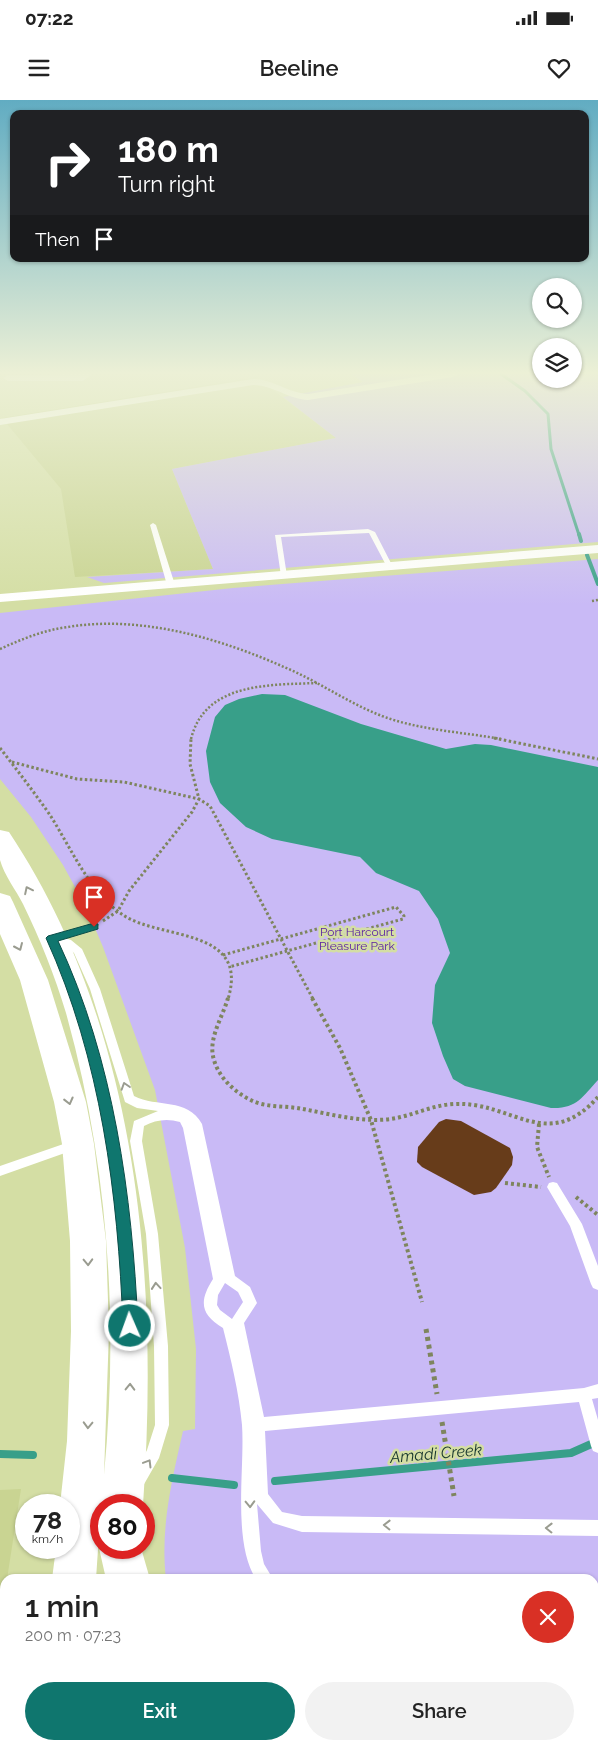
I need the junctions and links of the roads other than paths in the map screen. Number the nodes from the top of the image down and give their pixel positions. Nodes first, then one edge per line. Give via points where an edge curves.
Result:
1 (153, 525) dead end
2 (598, 549) edge
3 (390, 567) junction
4 (284, 576) junction
5 (171, 585) junction
6 (0, 598) edge
7 (0, 838) edge
8 (0, 902) edge
9 (94, 927) road end
10 (52, 938) junction
11 (78, 1144) junction
12 (0, 1171) edge
13 (554, 1187) road end
14 (225, 1279) junction
15 (598, 1284) edge
16 (233, 1323) junction
17 (598, 1391) edge
18 (584, 1395) junction
19 (254, 1425) junction
20 (598, 1446) edge
21 (123, 1494) edge
22 (129, 1494) edge
23 (598, 1528) edge
24 (118, 1559) edge
25 (122, 1559) edge
26 (74, 1574) edge
27 (116, 1574) edge
28 (127, 1574) edge
29 (260, 1574) edge

1 - 5 lane
2 - 3 street
3 - 4 street
3 - 4 lane via 372,532 281,535 277,536
4 - 5 street
5 - 6 street
10 -> 7 highway
8 -> 11 highway via 34,980 70,1102
9 - 10 lane
14 -> 10 lane via 196,1124 191,1114 176,1109 145,1107 129,1099 94,989 78,951 67,942
21 -> 10 highway via 129,1437 131,1344 128,1254 120,1185 105,1106 84,1024
11 - 12 lane
11 -> 26 highway via 88,1241 90,1331 87,1440
13 - 15 lane via 576,1224
14 - 16 lane via 243,1287 250,1303
14 - 16 lane via 210,1294 209,1304 214,1315
22 -> 14 lane via 154,1454 162,1425 161,1346 152,1243 136,1141 138,1124 146,1119 168,1114 184,1119 189,1127
16 - 19 lane
17 - 18 lane
18 - 19 lane
18 - 20 lane
23 -> 19 lane via 302,1524 278,1518 261,1497
19 -> 29 lane via 252,1552
24 - 27 highway
25 - 28 highway

